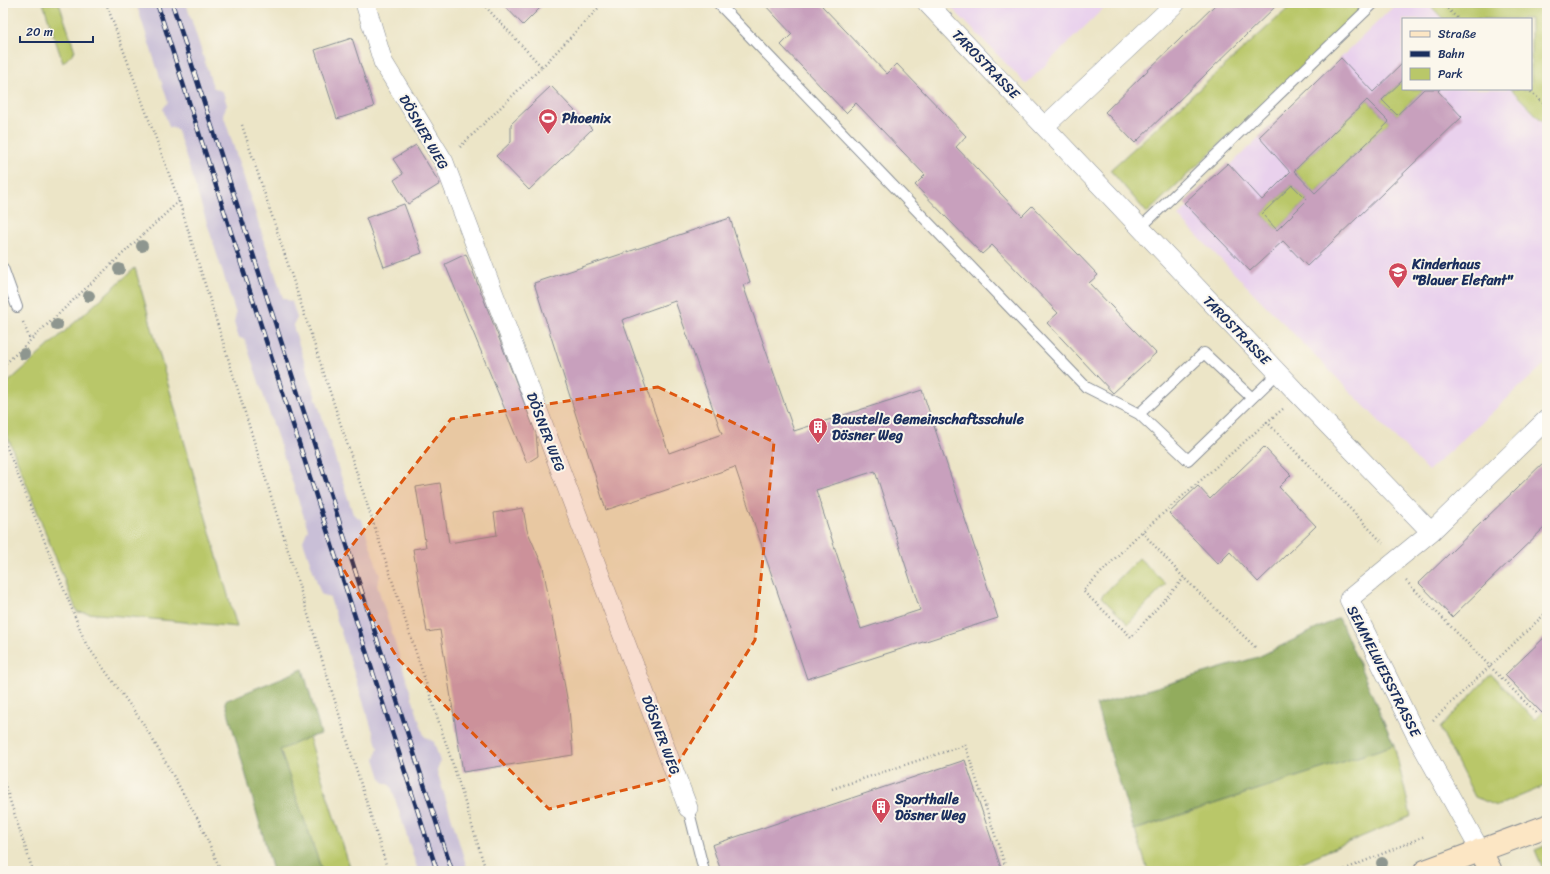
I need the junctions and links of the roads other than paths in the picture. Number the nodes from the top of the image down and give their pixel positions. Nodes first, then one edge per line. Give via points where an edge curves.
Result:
1 (365, 3) edge
2 (718, 3) edge
3 (927, 3) edge
4 (1176, 3) edge
5 (1374, 3) edge
6 (1045, 126) junction
7 (1140, 228) junction
8 (3, 268) edge
9 (17, 307) dead end
10 (1278, 373) junction
11 (1252, 398) junction
12 (1139, 414) junction
13 (1547, 419) edge
14 (1431, 532) junction
15 (688, 808) joint
16 (1547, 826) edge
17 (1480, 850) junction
18 (704, 871) edge
19 (1426, 871) edge
20 (1491, 871) edge

1 - 15 street, DÖSNER WEG via 383,62 444,162
2 - 12 lane via 1086,387
3 - 6 street, TAROSTRASSE
4 - 6 street
5 - 7 lane
6 - 7 street, TAROSTRASSE
7 - 10 street, TAROSTRASSE
8 - 9 lane
10 - 11 lane
10 - 14 street, TAROSTRASSE
11 - 12 lane via 1204,353
11 - 12 lane via 1188,460
13 - 14 street, SEMMELWEISSTRASSE
14 - 17 street, SEMMELWEISSTRASSE via 1349,600 1416,735
15 - 18 lane, DÖSNER WEG
16 - 17 main road
17 - 19 main road
17 - 20 main road

